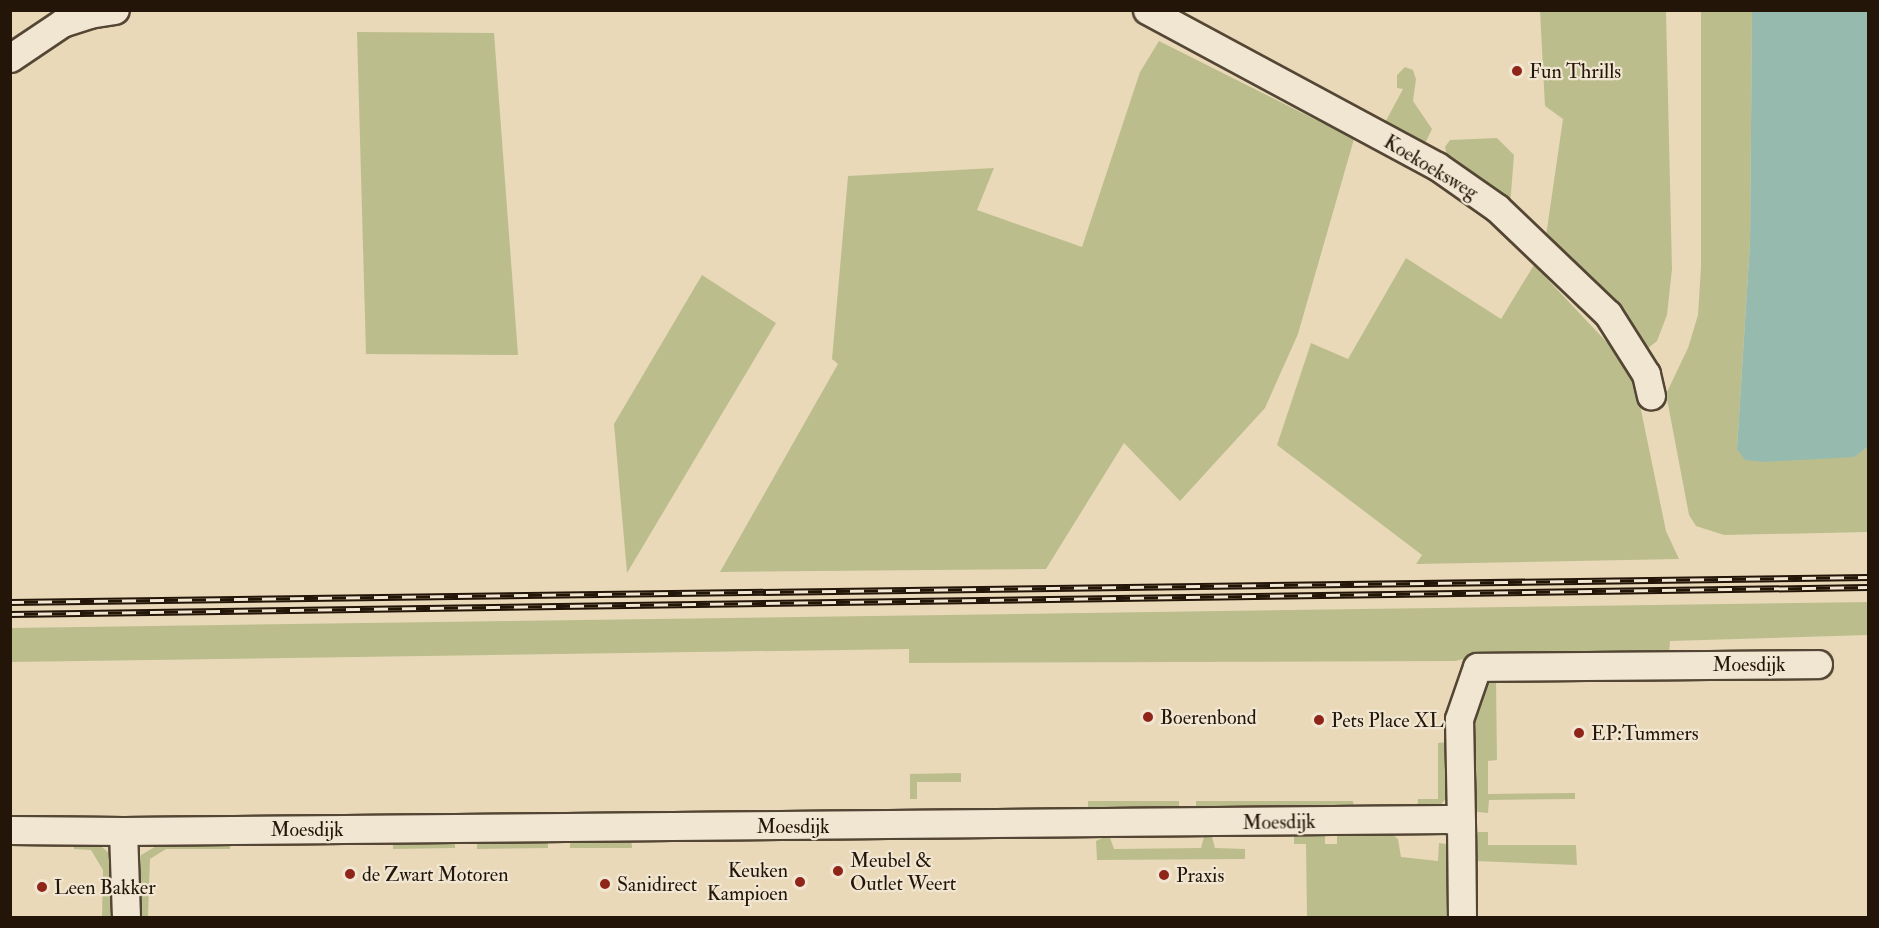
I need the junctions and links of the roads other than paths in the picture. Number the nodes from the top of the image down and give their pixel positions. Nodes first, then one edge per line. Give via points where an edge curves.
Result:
1 (1148, 10) edge
2 (96, 12) edge
3 (10, 58) edge
4 (1651, 395) dead end
5 (1818, 664) dead end
6 (1461, 822) junction
7 (10, 830) edge
8 (123, 831) junction
9 (126, 918) edge
10 (1462, 918) edge

1 - 4 street, Koekoeksweg via 1437,166 1497,208 1608,314 1646,374
2 - 3 street via 62,23
5 - 6 street, Moesdijk via 1477,667 1459,719
6 - 8 street, Moesdijk via 1447,819
6 - 10 street, Moesdijk
7 - 8 street, Moesdijk
8 - 9 street

